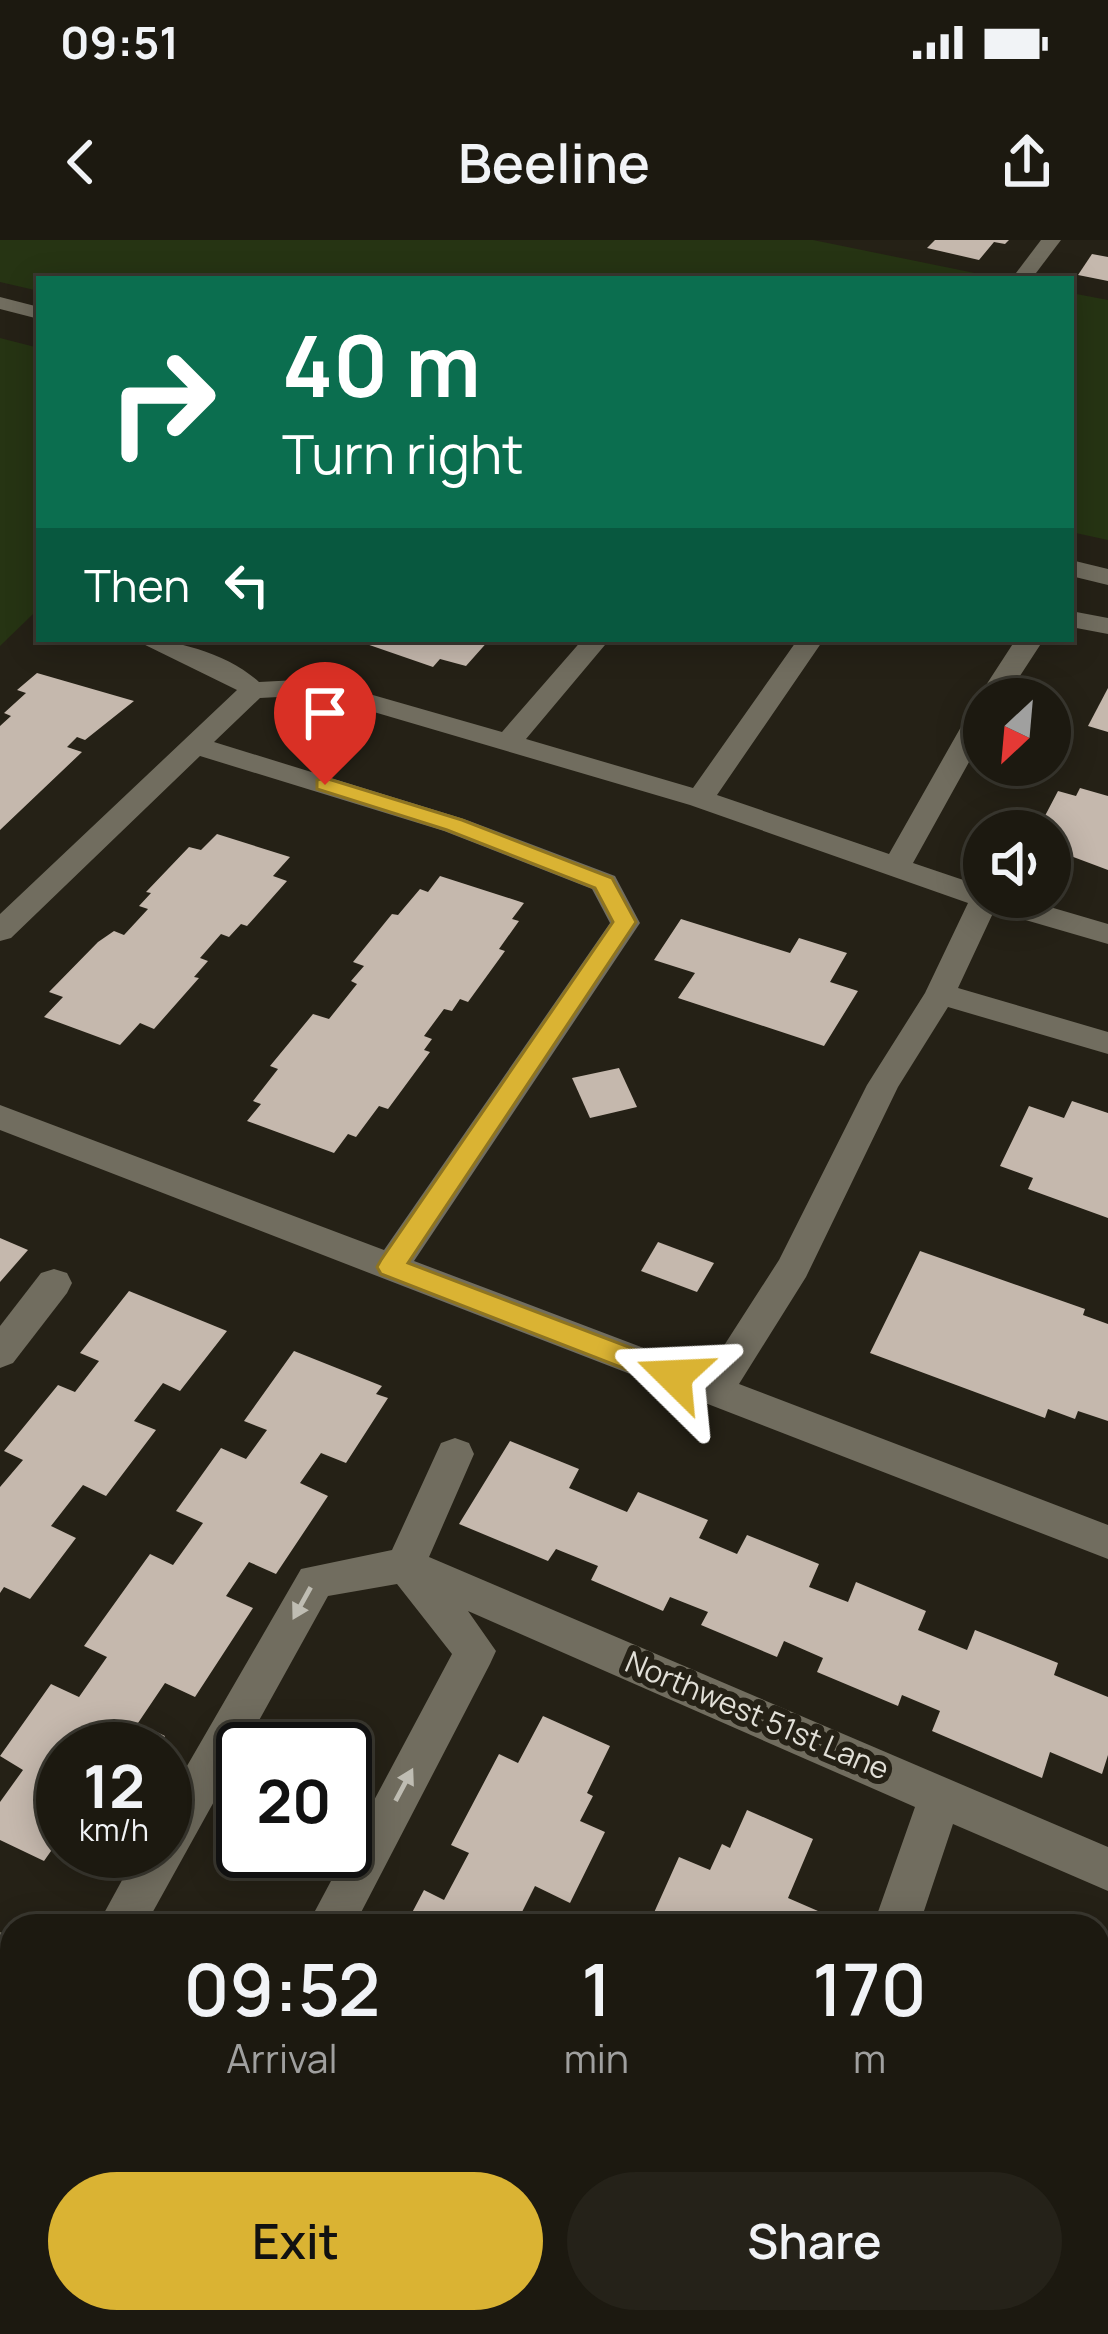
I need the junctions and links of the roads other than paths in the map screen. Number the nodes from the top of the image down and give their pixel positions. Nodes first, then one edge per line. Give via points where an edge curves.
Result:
1 (1051, 240) edge
2 (1026, 272) dead end
3 (0, 303) edge
4 (36, 312) edge
5 (1074, 569) edge
6 (1108, 577) edge
7 (1074, 620) edge
8 (1108, 626) edge
9 (153, 642) edge
10 (594, 642) edge
11 (809, 642) edge
12 (1028, 642) edge
13 (1003, 678) edge
14 (253, 690) junction
15 (509, 742) junction
16 (195, 745) junction
17 (963, 748) edge
18 (700, 799) junction
19 (896, 867) junction
20 (963, 890) edge
21 (976, 918) edge
22 (1053, 918) edge
23 (0, 932) edge
24 (1108, 934) edge
25 (940, 994) junction
26 (1108, 1043) edge
27 (0, 1117) edge
28 (391, 1267) junction
29 (54, 1283) dead end
30 (0, 1353) edge
31 (715, 1391) junction
32 (455, 1454) dead end
33 (1108, 1542) edge
34 (405, 1565) junction
35 (941, 1795) junction
36 (192, 1798) edge
37 (1108, 1869) edge
38 (147, 1878) edge
39 (127, 1914) edge
40 (336, 1914) edge
41 (900, 1914) edge

1 - 2 street
3 - 4 street
5 - 6 street
7 - 8 street
9 - 14 street
10 - 15 street
11 - 18 street
12 - 13 street
14 - 15 street via 316,687
14 - 16 street
15 - 18 street
16 - 23 street
16 - 28 street via 454,825 604,883 625,922
17 - 19 street
18 - 19 street
19 - 20 street
21 - 25 street
22 - 24 street
25 - 26 street
25 - 31 street via 883,1085 793,1267
27 - 28 street
28 - 31 street
29 - 30 street
31 - 33 street
32 - 34 street
34 - 35 street, Northwest 51st Lane
34 -> 36 street via 315,1581
40 -> 34 street via 475,1651
35 - 37 street, Northwest 51st Lane
35 - 41 street
38 - 39 street

